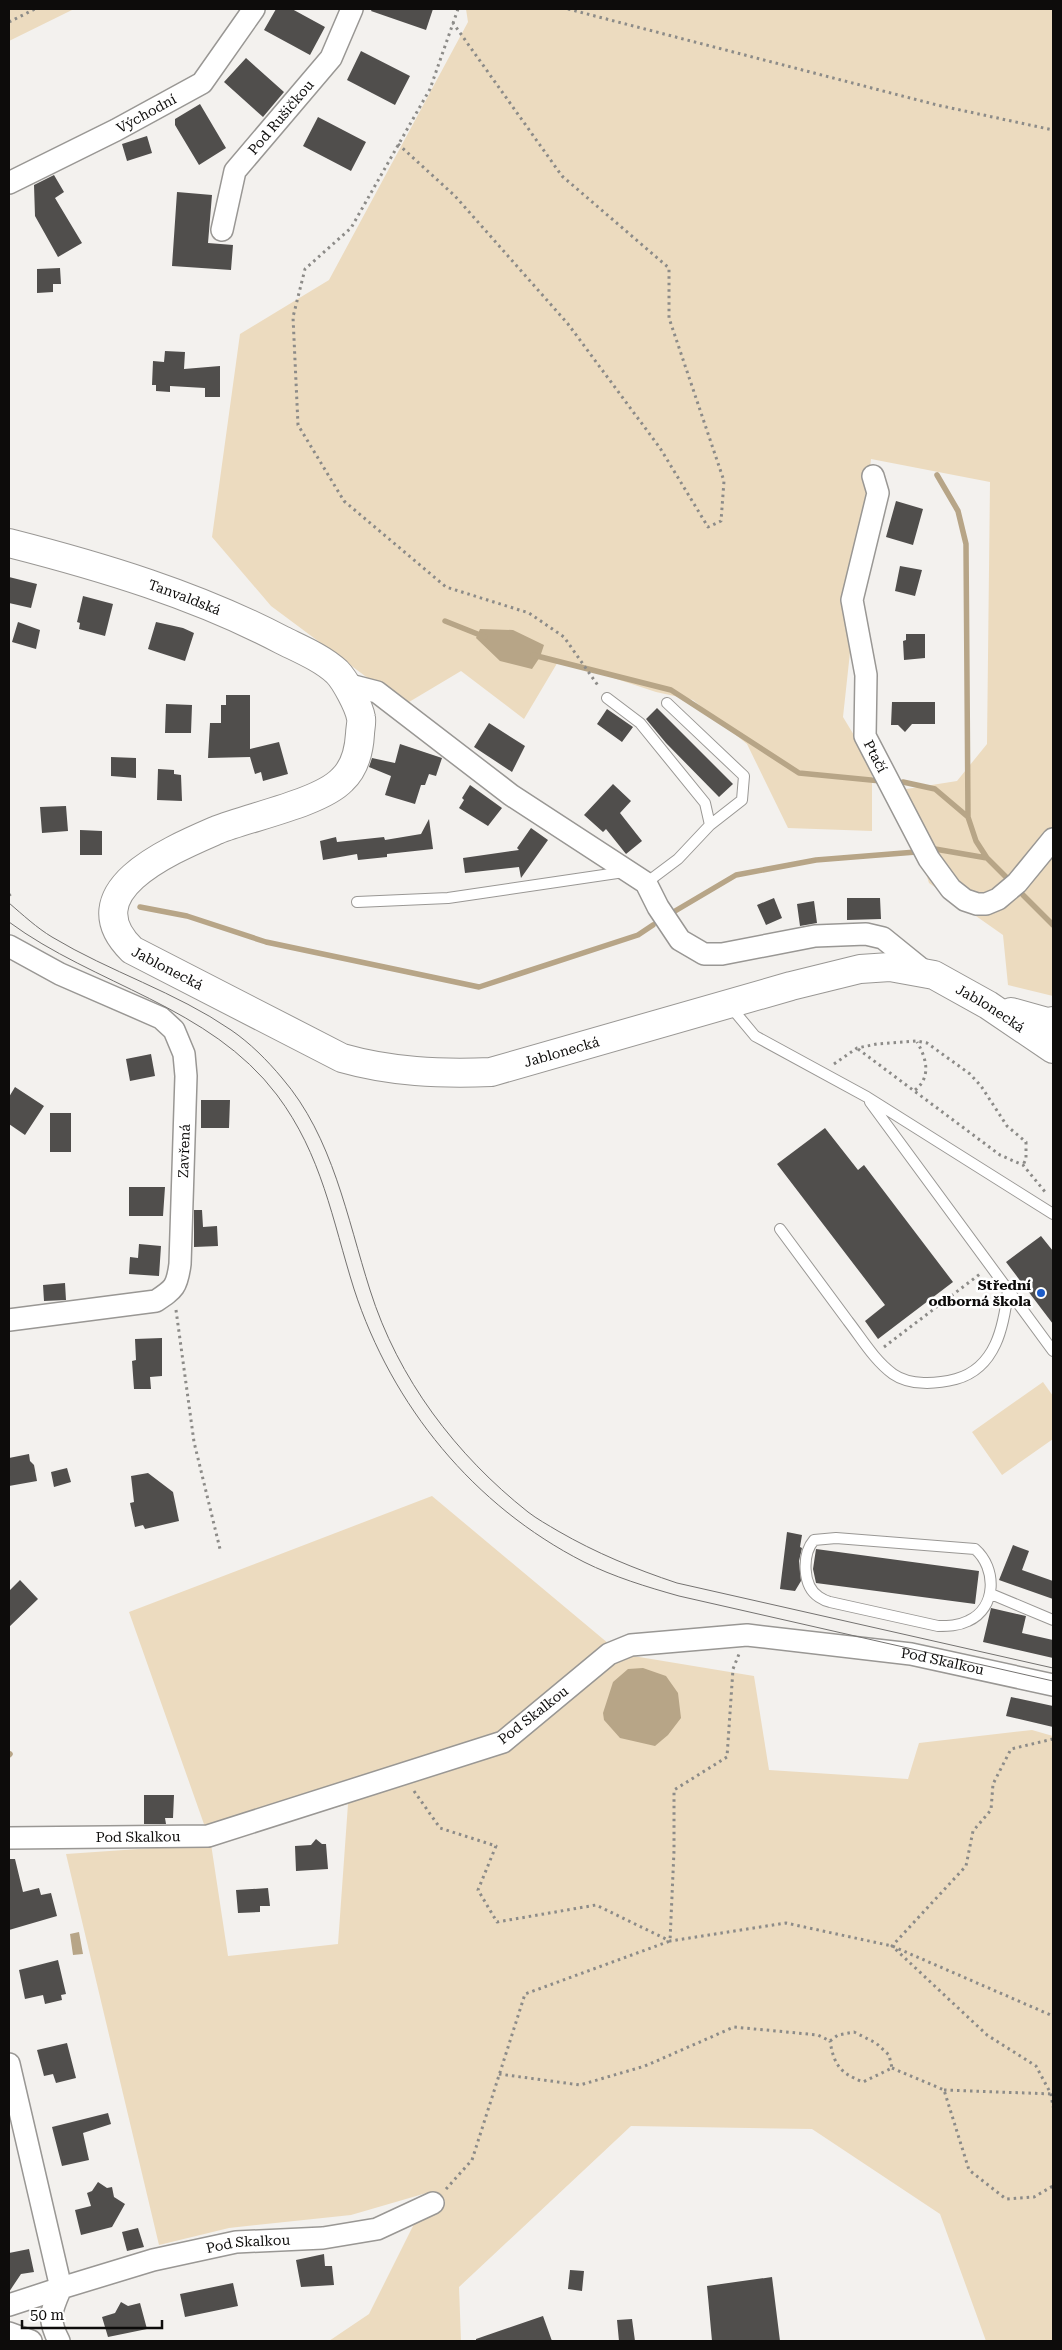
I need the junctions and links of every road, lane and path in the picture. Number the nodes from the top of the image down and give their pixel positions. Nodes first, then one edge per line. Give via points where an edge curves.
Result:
1 (34, 9) edge
2 (254, 9) edge
3 (352, 9) edge
4 (458, 9) edge
5 (568, 9) edge
6 (584, 11) edge
7 (9, 22) edge
8 (452, 24) junction
9 (1053, 130) edge
10 (398, 144) junction
11 (9, 183) edge
12 (222, 230) dead end
13 (874, 476) dead end
14 (9, 543) edge
15 (346, 684) junction
16 (607, 698) joint
17 (666, 703) dead end
18 (710, 825) junction
19 (1053, 839) edge
20 (628, 871) junction
21 (646, 883) junction
22 (356, 902) dead end
23 (9, 946) edge
24 (925, 972) junction
25 (729, 1004) junction
26 (988, 1005) junction
27 (1053, 1020) edge
28 (916, 1041) junction
29 (857, 1048) junction
30 (1053, 1049) edge
31 (822, 1073) junction
32 (915, 1090) junction
33 (867, 1097) junction
34 (1053, 1214) edge
35 (780, 1229) dead end
36 (991, 1266) junction
37 (172, 1290) junction
38 (1008, 1290) junction
39 (9, 1320) edge
40 (1053, 1351) edge
41 (874, 1355) junction
42 (220, 1549) dead end
43 (990, 1594) junction
44 (1053, 1620) edge
45 (747, 1635) junction
46 (1053, 1685) edge
47 (1053, 1740) edge
48 (403, 1776) junction
49 (9, 1838) edge
50 (670, 1941) junction
51 (892, 1946) junction
52 (1053, 2016) edge
53 (830, 2041) junction
54 (9, 2064) edge
55 (892, 2068) junction
56 (500, 2074) junction
57 (944, 2090) junction
58 (1052, 2094) edge
59 (1053, 2107) edge
60 (1053, 2186) edge
61 (433, 2202) joint
62 (61, 2288) junction
63 (9, 2305) edge
64 (9, 2333) edge
65 (31, 2341) edge
66 (59, 2341) edge

1 - 7 path
2 - 11 street, Východní via 202,83
3 - 12 street, Pod Rušičkou via 331,58 235,170
4 - 8 path
5 - 6 path
6 - 9 path via 937,105
8 - 10 path via 430,89
8 - 10 path via 562,176 669,268 669,318 724,481 721,521 708,527 660,448 568,324 454,196
10 - 16 path via 351,228 305,268 293,317 298,425 344,501 446,587 529,613 564,637
13 - 19 street, Ptačí via 878,493 852,600 866,675 865,736 929,859 951,888 965,900 986,904 998,899 1017,883
14 - 15 main road, Tanvaldská via 109,569 202,604 270,633 321,661
15 - 20 street, Jablonecká via 377,692 511,795
15 - 25 main road, Jablonecká via 361,717 360,744 354,765 341,782 320,795 218,830 136,874 124,885 112,912 119,936 132,950 342,1058 403,1071 491,1072
16 - 18 lane via 640,723 705,803
17 - 18 lane via 744,776 742,800
18 - 21 lane via 678,859
20 - 21 street, Jablonecká
20 - 22 lane via 448,898
21 - 24 street, Jablonecká via 680,940 704,954 722,954 815,936 866,934 883,938
23 - 37 street, Zavřená via 60,974 161,1018 174,1030 184,1054 186,1076 180,1264 178,1282
24 - 25 main road, Jablonecká via 890,967 860,969
24 - 26 main road, Jablonecká
25 - 31 lane via 755,1036
26 - 27 main road via 1047,1022
26 - 30 main road, Jablonecká
28 - 29 path
28 - 32 path via 924,1055 926,1069
28 - 32 path via 927,1043 970,1074 981,1086 1006,1126 1026,1142 1023,1165 1000,1155
29 - 31 path
29 - 32 path
31 - 33 lane
33 - 34 lane
33 - 36 lane
35 - 41 lane
36 - 38 lane
36 - 41 path
37 - 39 street via 156,1301
37 - 42 path via 194,1442
38 - 40 lane
38 - 41 lane via 998,1341 983,1364 970,1373 944,1382 908,1380 894,1375
43 - 43 lane via 984,1608 970,1621 938,1626 817,1597 806,1574 805,1560 808,1547 814,1540 836,1538 975,1549 988,1566
43 - 44 lane
45 - 46 street, Pod Skalkou via 911,1654
45 - 48 street, Pod Skalkou via 631,1645 609,1654 503,1742
45 - 50 path via 733,1669 727,1756 674,1790
47 - 51 path via 1011,1750 993,1784 991,1810 973,1831 966,1866
48 - 49 street, Pod Skalkou via 208,1836
48 - 50 path via 440,1828 496,1846 478,1890 497,1922 596,1905
50 - 51 path via 786,1923
50 - 56 path via 525,1994
51 - 52 path
51 - 58 path via 987,2035 1036,2066
53 - 55 path via 838,2035 854,2032 876,2043 889,2056
53 - 55 path via 833,2058 846,2075 863,2082
53 - 56 path via 818,2035 734,2027 645,2066 580,2086
54 - 62 street
55 - 57 path
56 - 61 path via 472,2160
57 - 58 path
57 - 60 path via 969,2170 1006,2199 1034,2196
58 - 59 path
61 - 62 street, Pod Skalkou via 377,2229 323,2238 236,2242 153,2260
62 - 63 street, Pod Skalkou
62 - 66 street via 52,2310 51,2325
64 - 65 street

